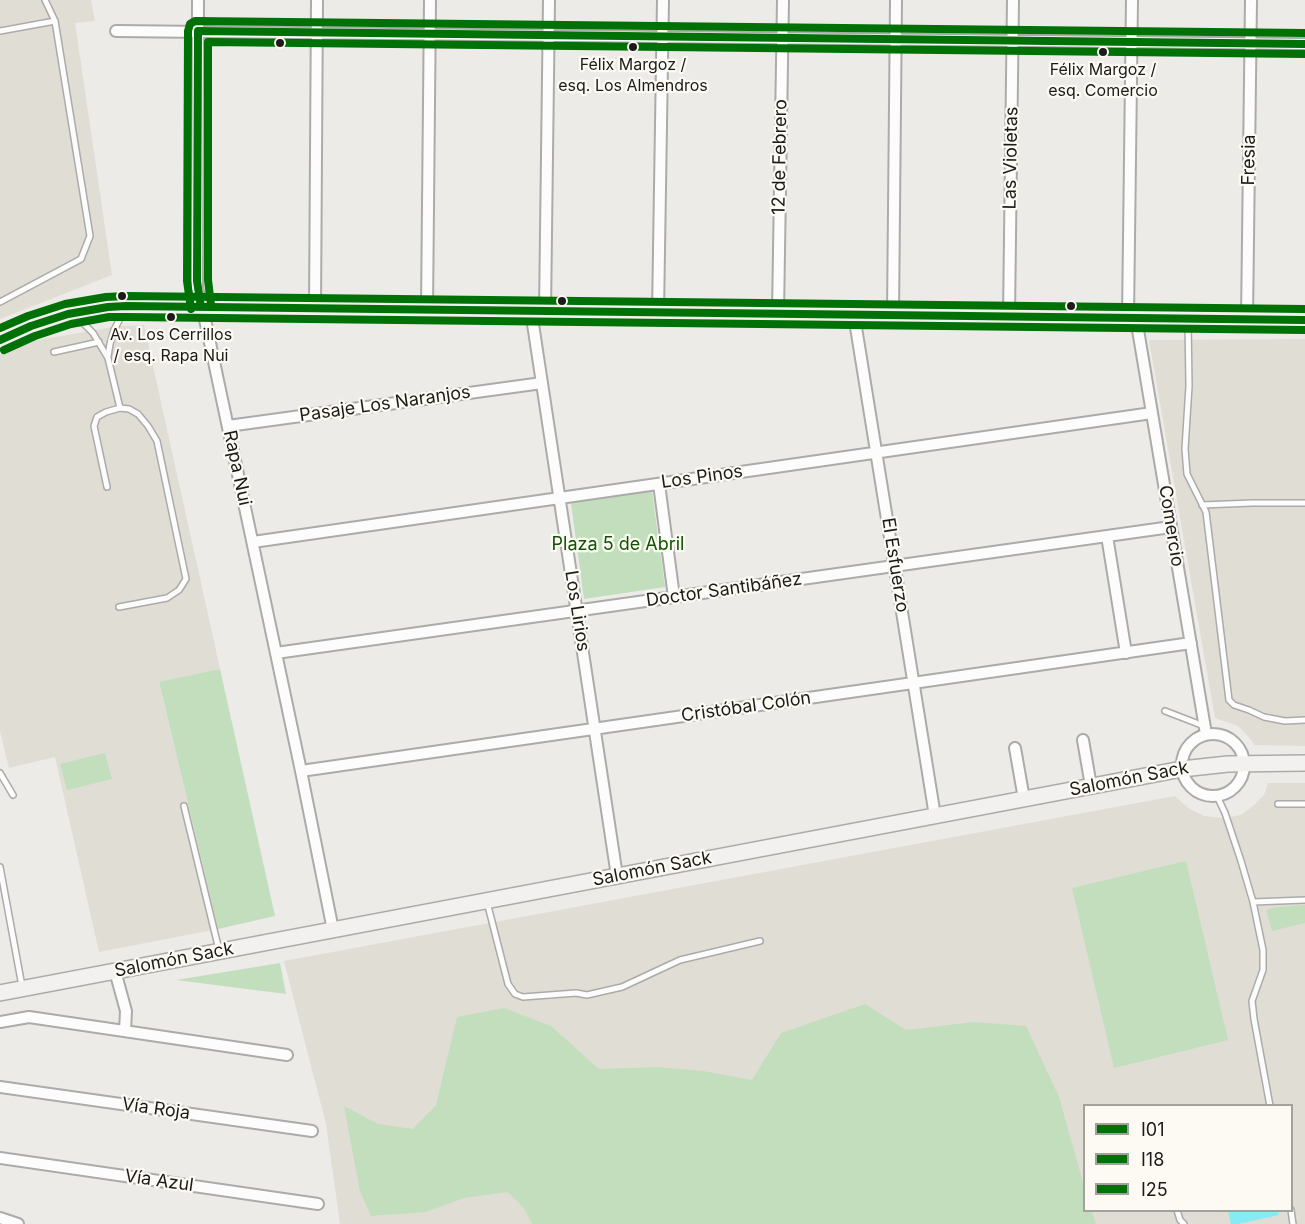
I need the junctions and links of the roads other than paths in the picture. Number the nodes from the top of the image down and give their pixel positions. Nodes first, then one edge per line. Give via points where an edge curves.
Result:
1 (45, 0) edge
2 (198, 0) edge
3 (317, 0) edge
4 (430, 0) edge
5 (549, 0) edge
6 (663, 0) edge
7 (783, 0) edge
8 (896, 0) edge
9 (1013, 0) edge
10 (1132, 0) edge
11 (1251, 0) edge
12 (55, 21) junction
13 (0, 31) edge
14 (116, 31) dead end
15 (198, 31) junction
16 (317, 33) junction
17 (429, 34) junction
18 (548, 36) junction
19 (663, 37) junction
20 (782, 38) junction
21 (896, 40) junction
22 (1013, 41) junction
23 (1132, 42) junction
24 (1250, 44) junction
25 (1305, 44) edge
26 (0, 302) edge
27 (126, 306) junction
28 (201, 307) junction
29 (315, 309) junction
30 (426, 310) junction
31 (538, 311) junction
32 (73, 313) junction
33 (658, 313) junction
34 (778, 314) junction
35 (854, 315) junction
36 (893, 315) junction
37 (1009, 316) junction
38 (1132, 318) junction
39 (1188, 318) junction
40 (1247, 319) junction
41 (1305, 320) edge
42 (0, 340) edge
43 (99, 342) junction
44 (54, 352) dead end
45 (108, 358) junction
46 (542, 383) junction
47 (120, 408) junction
48 (1152, 413) junction
49 (228, 426) junction
50 (876, 453) junction
51 (658, 484) junction
52 (107, 488) dead end
53 (560, 498) junction
54 (1305, 503) edge
55 (1202, 505) junction
56 (1171, 527) junction
57 (1107, 536) junction
58 (253, 542) junction
59 (895, 566) junction
60 (674, 597) junction
61 (119, 607) dead end
62 (577, 611) junction
63 (1191, 643) junction
64 (276, 653) junction
65 (1126, 653) junction
66 (914, 683) junction
67 (1165, 711) dead end
68 (1305, 720) edge
69 (594, 729) junction
70 (1205, 730) junction
71 (1083, 740) dead end
72 (1015, 748) dead end
73 (1245, 763) junction
74 (1305, 763) edge
75 (1182, 769) junction
76 (301, 771) junction
77 (0, 772) edge
78 (1091, 786) junction
79 (13, 795) dead end
80 (1217, 796) junction
81 (1024, 799) junction
82 (1278, 804) dead end
83 (1305, 804) edge
84 (184, 806) dead end
85 (935, 816) junction
86 (0, 867) edge
87 (617, 876) junction
88 (1305, 900) edge
89 (487, 901) junction
90 (1253, 902) junction
91 (333, 930) junction
92 (760, 940) dead end
93 (219, 951) junction
94 (115, 971) junction
95 (23, 988) junction
96 (0, 993) edge
97 (0, 1022) edge
98 (125, 1031) junction
99 (287, 1055) dead end
100 (0, 1087) edge
101 (1270, 1104) edge
102 (312, 1131) dead end
103 (0, 1158) edge
104 (318, 1204) dead end
105 (0, 1218) edge
106 (18, 1224) edge

1 - 12 lane
2 - 15 street, Rapa Nui
3 - 16 street
4 - 17 street
5 - 18 street, Los Lirios
6 - 19 street
7 - 20 street, 12 de Febrero
8 - 21 street
9 - 22 street, Las Violetas
10 - 23 street, Comercio
11 - 24 street, Fresia
12 - 13 lane
12 - 26 lane via 90,236 81,259
14 - 15 street
15 - 16 street
15 - 28 street, Rapa Nui via 197,281
16 - 17 street
16 - 29 street
17 - 18 street
17 - 30 street
18 - 19 street
18 - 31 street, Los Lirios
19 - 20 street
19 - 33 street
20 - 21 street
20 - 34 street, 12 de Febrero
21 - 22 street
21 - 36 street
22 - 23 street
22 - 37 street, Las Violetas
23 - 24 street
23 - 38 street, Comercio
24 - 25 street
24 - 40 street, Fresia
27 - 28 street
27 - 32 street
27 - 45 lane via 114,330
28 - 29 street
28 - 49 street, Rapa Nui
29 - 30 street
30 - 31 street
31 - 33 street
31 - 46 street, Los Lirios
32 - 42 street
32 - 43 lane
33 - 34 street
34 - 35 street
35 - 36 street
35 - 50 street, El Esfuerzo
36 - 37 street
37 - 38 street
38 - 39 street
38 - 48 street, Comercio
39 - 40 street
39 - 55 lane via 1186,474
40 - 41 street
43 - 44 lane
43 - 45 lane
45 - 47 lane
46 - 49 street, Pasaje Los Naranjos
46 - 53 street, Los Lirios
47 - 52 lane via 98,417 94,426
47 - 61 lane via 138,414 157,441 186,579 167,598
48 - 50 street, Los Pinos
48 - 56 street, Comercio
49 - 58 street, Rapa Nui
50 - 51 street, Los Pinos
50 - 59 street, El Esfuerzo
51 - 53 street, Los Pinos
51 - 60 street
53 - 58 street, Los Pinos
53 - 62 street, Los Lirios
54 - 55 lane
55 - 68 lane via 1206,512 1229,700 1264,717
56 - 57 street, Doctor Santibáñez
56 - 63 street, Comercio
57 - 59 street, Doctor Santibáñez
57 - 65 street
58 - 64 street, Rapa Nui
59 - 60 street, Doctor Santibáñez
59 - 66 street, El Esfuerzo
60 - 62 street, Doctor Santibáñez
62 - 64 street, Doctor Santibáñez
62 - 69 street, Los Lirios
63 - 65 street, Cristóbal Colón
63 - 70 street, Comercio
64 - 76 street, Rapa Nui
65 - 66 street, Cristóbal Colón
66 - 69 street, Cristóbal Colón
66 - 85 street, El Esfuerzo
67 - 70 lane
69 - 76 street, Cristóbal Colón
69 - 87 street, Los Lirios
70 - 73 street via 1232,739
70 - 75 street via 1185,750
71 - 78 street
72 - 81 street
73 - 74 street, Salomón Sack
73 - 75 street, Salomón Sack
73 - 80 street via 1235,787
75 - 78 street, Salomón Sack
75 - 80 street via 1187,782 1197,791
76 - 91 street, Rapa Nui
77 - 79 lane
78 - 81 street, Salomón Sack
80 - 90 lane
81 - 85 street, Salomón Sack
82 - 83 lane
84 - 93 lane
85 - 87 street, Salomón Sack
86 - 95 lane
87 - 89 street, Salomón Sack
88 - 90 lane
89 - 91 street, Salomón Sack
89 - 92 lane via 508,984 523,997 587,995 622,987 680,960
90 - 101 lane via 1263,970 1252,1001
91 - 93 street, Salomón Sack
93 - 94 street, Salomón Sack
94 - 95 street, Salomón Sack
94 - 98 street via 126,1011
95 - 96 street, Salomón Sack
97 - 98 street via 29,1017
98 - 99 street
100 - 102 street, Vía Roja
103 - 104 street, Vía Azul
105 - 106 street

